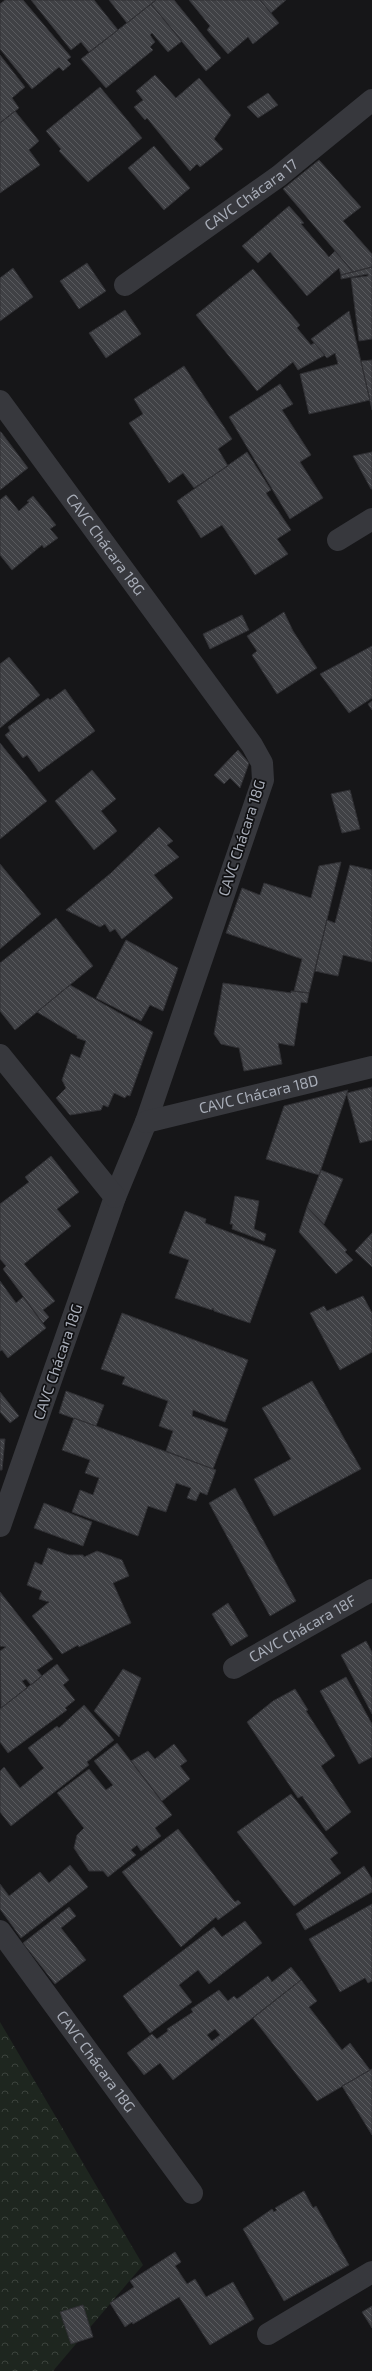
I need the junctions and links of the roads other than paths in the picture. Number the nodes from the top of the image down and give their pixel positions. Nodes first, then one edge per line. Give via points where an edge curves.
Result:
1 (372, 100) edge
2 (125, 285) dead end
3 (0, 401) edge
4 (372, 519) edge
5 (338, 540) dead end
6 (0, 1055) edge
7 (372, 1067) edge
8 (146, 1122) junction
9 (115, 1198) junction
10 (0, 1526) edge
11 (372, 1590) edge
12 (234, 1668) dead end
13 (0, 1931) edge
14 (192, 2193) dead end
15 (372, 2272) edge
16 (268, 2334) dead end

1 - 2 street, CAVC Chácara 17 via 279,176
3 - 8 street, CAVC Chácara 18G via 252,744 262,763 263,780
4 - 5 street
6 - 9 street
7 - 8 street, CAVC Chácara 18D
8 - 9 street, CAVC Chácara 18G
9 - 10 street, CAVC Chácara 18G
11 - 12 street, CAVC Chácara 18F
13 - 14 street, CAVC Chácara 18G
15 - 16 street

